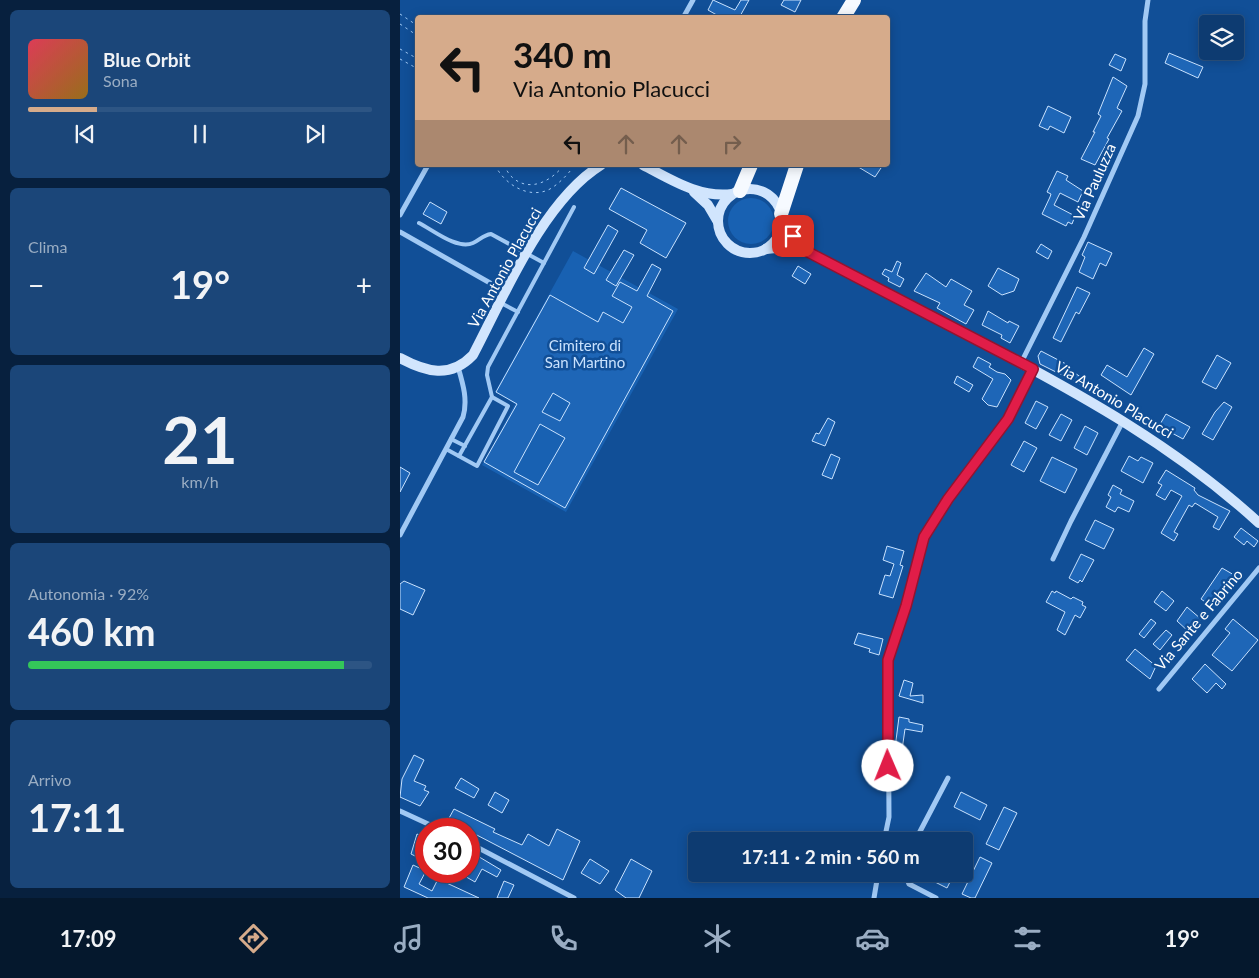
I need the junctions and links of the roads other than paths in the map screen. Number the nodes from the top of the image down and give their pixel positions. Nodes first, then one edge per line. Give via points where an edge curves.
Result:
1 (693, 0) edge
2 (854, 0) edge
3 (861, 0) edge
4 (1148, 0) edge
5 (685, 15) edge
6 (845, 15) edge
7 (854, 15) edge
8 (427, 167) edge
9 (598, 167) edge
10 (647, 167) edge
11 (750, 167) edge
12 (796, 167) edge
13 (692, 190) junction
14 (736, 192) junction
15 (574, 207) dead end
16 (400, 215) edge
17 (781, 216) junction
18 (718, 222) junction
19 (419, 223) dead end
20 (400, 232) edge
21 (766, 249) junction
22 (808, 252) junction
23 (527, 254) junction
24 (544, 263) junction
25 (506, 292) junction
26 (501, 303) junction
27 (518, 312) junction
28 (400, 358) edge
29 (1021, 363) junction
30 (458, 367) junction
31 (1033, 369) junction
32 (492, 397) junction
33 (1124, 421) junction
34 (451, 439) junction
35 (464, 446) junction
36 (446, 449) junction
37 (459, 456) junction
38 (1259, 523) edge
39 (400, 535) edge
40 (1053, 559) dead end
41 (1259, 568) edge
42 (1159, 689) dead end
43 (948, 778) dead end
44 (400, 810) edge
45 (416, 818) edge
46 (886, 832) edge
47 (920, 832) edge
48 (480, 849) edge
49 (877, 882) edge
50 (908, 882) edge
51 (574, 898) edge
52 (874, 898) edge
53 (936, 898) edge

1 - 5 street
2 - 6 highway
3 - 7 highway
4 - 29 street, Via Pauluzza via 1145,84 1138,116 1084,237
8 - 16 street
9 - 23 main road, Via Antonio Placucci via 566,195
10 - 13 main road, Via Antonio Placucci
11 - 14 highway
12 - 17 highway
13 - 14 main road, Via Antonio Placucci via 713,195
13 - 18 main road, Via Antonio Placucci via 708,205
14 - 17 main road, Via Antonio Placucci via 750,189 765,193 777,204
14 - 18 main road via 721,206
15 - 24 lane
17 - 21 main road via 780,232
17 - 22 main road, Via Antonio Placucci
18 - 21 main road, Via Antonio Placucci via 720,232 732,248 750,254
19 - 23 lane via 460,244 473,243 491,234
20 - 25 street
21 - 22 main road, Via Antonio Placucci via 786,247
22 - 29 main road, Via Antonio Placucci
23 - 24 lane
23 - 25 main road, Via Antonio Placucci
24 - 27 lane
25 - 26 main road, Via Antonio Placucci
26 - 27 lane
26 - 30 main road, Via Antonio Placucci via 474,355
27 - 32 lane via 488,366
28 - 30 main road via 432,372
29 - 31 main road, Via Antonio Placucci
30 - 34 street via 466,408
31 - 33 main road, Via Antonio Placucci
31 - 46 street via 1008,419 924,537 888,660 889,817
32 - 35 lane
32 - 37 lane via 508,406 477,466
33 - 38 main road, Via Antonio Placucci via 1207,478
33 - 40 street
34 - 35 lane
34 - 36 street
35 - 37 lane
36 - 37 lane
36 - 39 street
41 - 42 street, Via Sante e Fabrino
43 - 47 street
44 - 45 street
48 - 51 street
49 - 52 street
50 - 53 street

